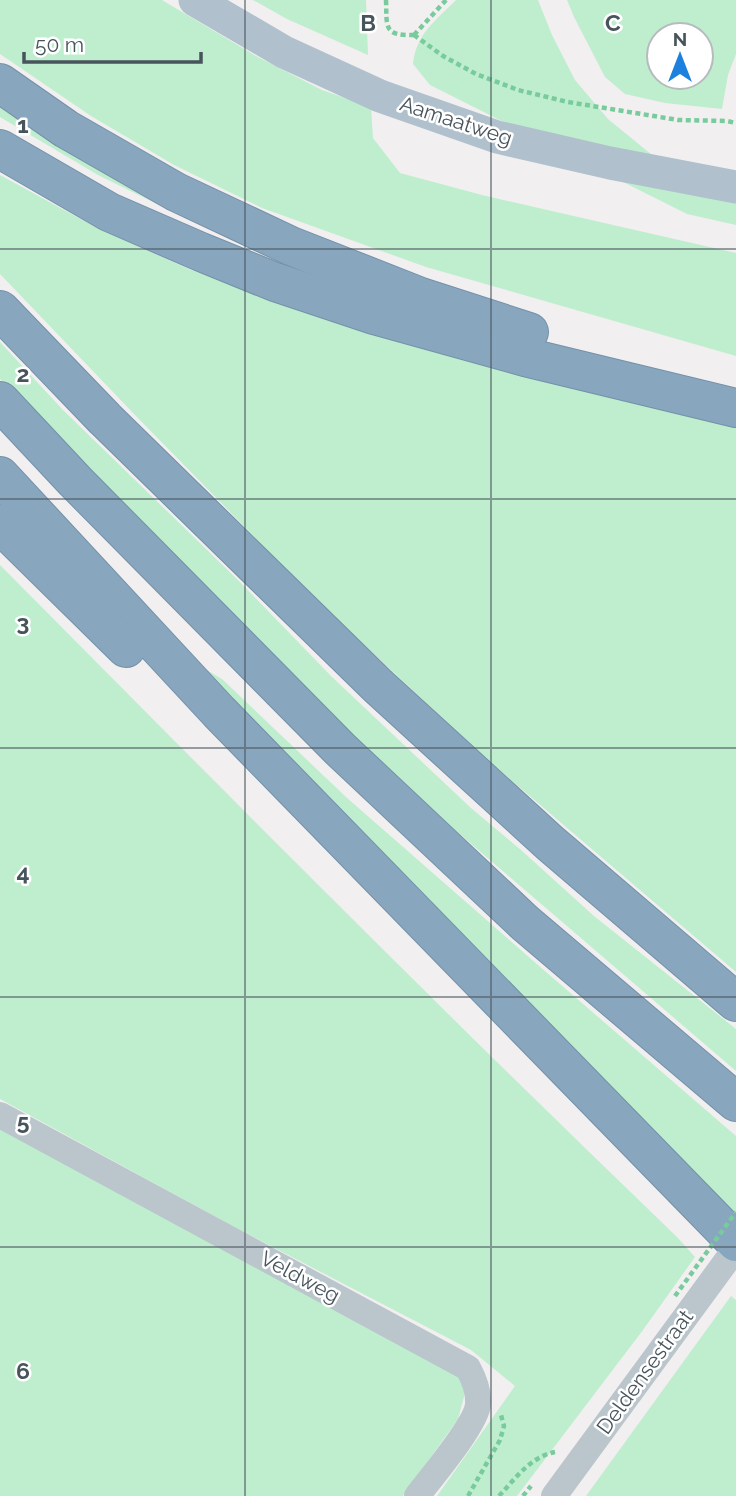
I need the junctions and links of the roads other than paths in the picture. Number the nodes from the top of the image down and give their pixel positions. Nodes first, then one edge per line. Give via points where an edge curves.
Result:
1 (195, 0) edge
2 (0, 83) edge
3 (0, 149) edge
4 (736, 187) edge
5 (0, 310) edge
6 (625, 380) junction
7 (0, 401) edge
8 (736, 408) edge
9 (0, 476) edge
10 (0, 524) edge
11 (219, 712) junction
12 (736, 1002) edge
13 (736, 1102) edge
14 (0, 1115) edge
15 (736, 1242) edge
16 (736, 1248) edge
17 (417, 1496) edge
18 (554, 1496) edge

1 - 4 main road, Aamaatweg via 296,58 380,96 497,137
2 - 6 highway via 66,129 176,192 291,246 421,297 528,332
3 - 6 highway via 109,212 275,282 525,357
5 - 12 highway via 378,686 550,843
6 - 8 highway
7 - 13 highway via 341,750 525,923
9 - 11 highway
10 - 11 highway via 149,670
11 - 15 highway
14 - 17 street, Veldweg via 468,1368 476,1385 474,1420
16 - 18 street, Deldensestraat via 681,1305

